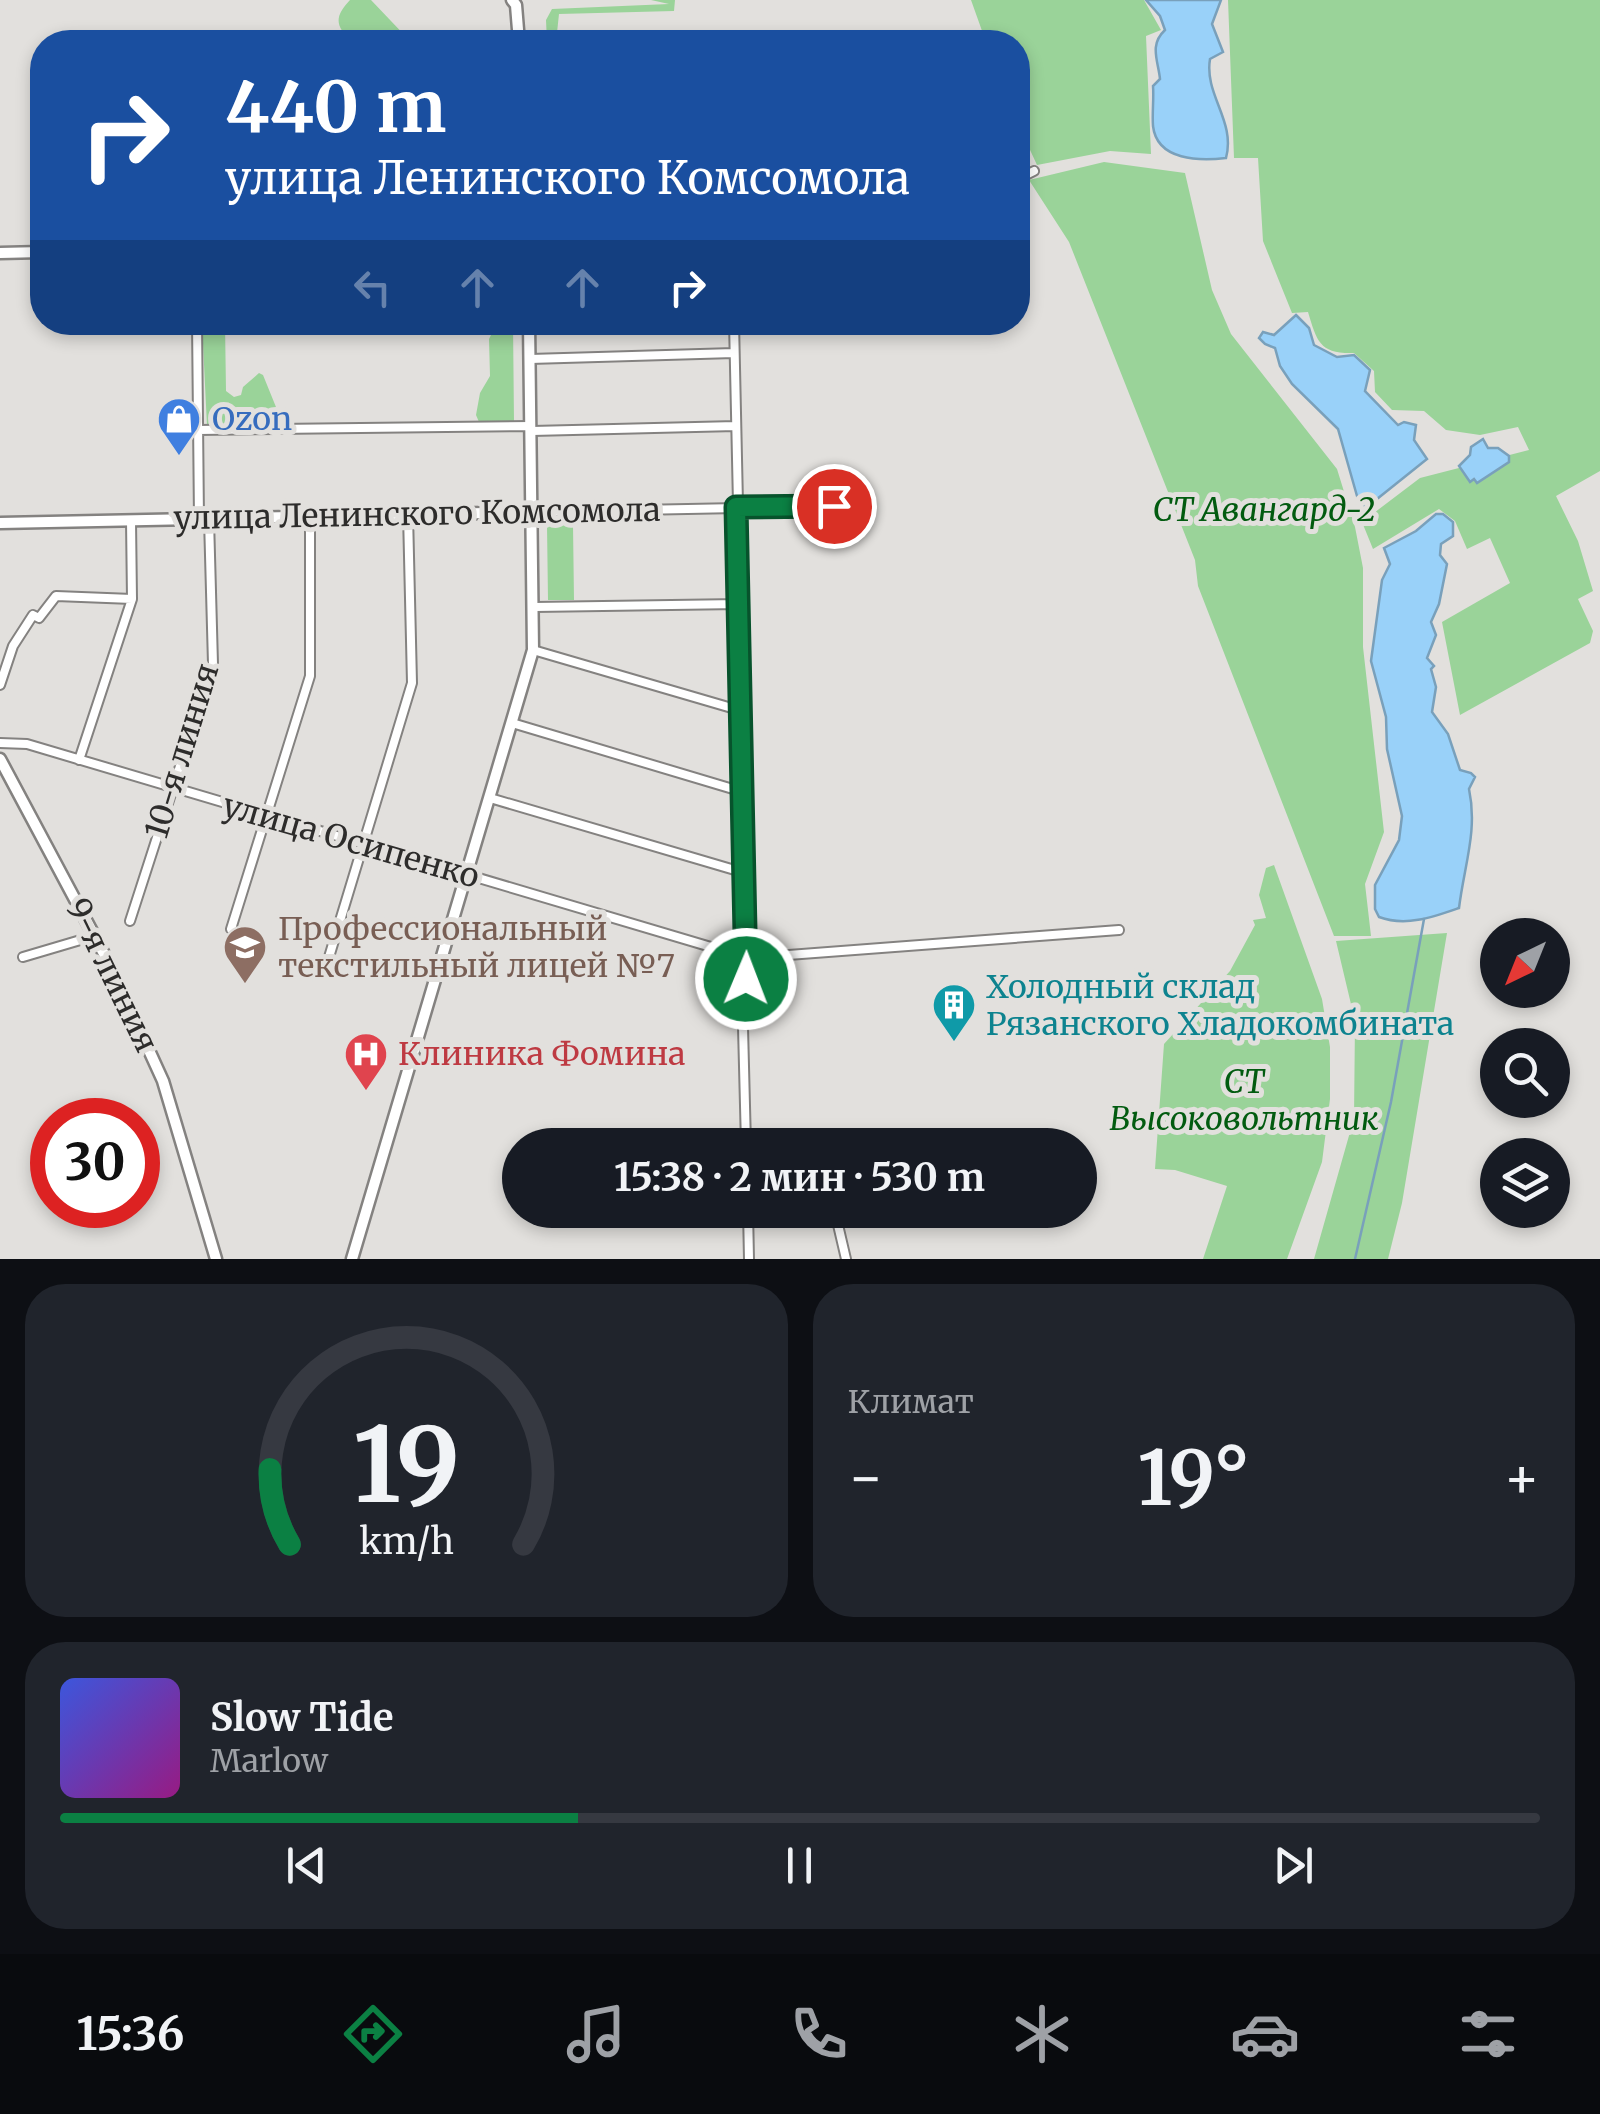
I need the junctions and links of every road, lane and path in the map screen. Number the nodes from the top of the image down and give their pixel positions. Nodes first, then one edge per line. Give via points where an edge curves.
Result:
1 (512, 0) edge
2 (517, 30) edge
3 (1034, 171) dead end
4 (1030, 173) edge
5 (30, 252) edge
6 (0, 253) edge
7 (197, 335) edge
8 (529, 335) edge
9 (734, 335) edge
10 (734, 353) junction
11 (530, 358) junction
12 (736, 426) junction
13 (532, 429) junction
14 (198, 430) junction
15 (834, 506) dead end
16 (736, 507) junction
17 (534, 512) junction
18 (408, 514) junction
19 (310, 516) junction
20 (204, 519) junction
21 (131, 520) junction
22 (0, 523) edge
23 (132, 600) junction
24 (740, 604) junction
25 (535, 607) junction
26 (533, 650) junction
27 (0, 685) edge
28 (742, 711) junction
29 (512, 723) junction
30 (0, 743) edge
31 (0, 759) edge
32 (78, 760) junction
33 (172, 788) junction
34 (743, 792) junction
35 (490, 798) junction
36 (266, 816) junction
37 (362, 845) junction
38 (745, 873) junction
39 (466, 875) junction
40 (130, 920) dead end
41 (231, 929) dead end
42 (1118, 930) dead end
43 (94, 936) junction
44 (23, 957) dead end
45 (748, 958) junction
46 (326, 967) dead end
47 (746, 1128) edge
48 (749, 1228) edge
49 (839, 1228) edge
50 (216, 1259) edge
51 (352, 1259) edge
52 (750, 1259) edge
53 (846, 1259) edge

1 - 2 street
3 - 4 street
5 - 6 street
7 - 14 street, 10-я линия
8 - 11 street
9 - 10 street
10 - 11 street
10 - 12 street
11 - 13 street
12 - 13 street
12 - 16 street
13 - 14 street
13 - 17 street
14 - 20 street, 10-я линия
15 - 16 street, улица Ленинского Комсомола
16 - 17 street, улица Ленинского Комсомола
16 - 24 street
17 - 18 street, улица Ленинского Комсомола
17 - 25 street
18 - 19 street, улица Ленинского Комсомола
18 - 37 street via 412,683
19 - 20 street, улица Ленинского Комсомола
19 - 36 street via 310,676
20 - 21 street, улица Ленинского Комсомола
20 - 33 street, 10-я линия via 212,664
21 - 22 street, улица Ленинского Комсомола
21 - 23 street
23 - 27 street via 56,596 39,618 33,615 13,646
23 - 32 street
24 - 25 street
24 - 28 street
25 - 26 street
26 - 28 street
26 - 29 street
28 - 34 street
29 - 34 street
29 - 35 street
30 - 32 street, улица Осипенко
31 - 43 street, 9-я линия
32 - 33 street, улица Осипенко
33 - 36 street, улица Осипенко
33 - 40 street, 10-я линия
34 - 38 street
35 - 38 street
35 - 39 street
36 - 37 street, улица Осипенко
36 - 41 street
37 - 39 street, улица Осипенко
37 - 46 street
38 - 45 street
39 - 45 street, улица Осипенко
39 - 51 street
42 - 45 street, улица Осипенко
43 - 44 street
43 - 50 street, 9-я линия via 163,1081
45 - 47 street
48 - 52 street
49 - 53 street

